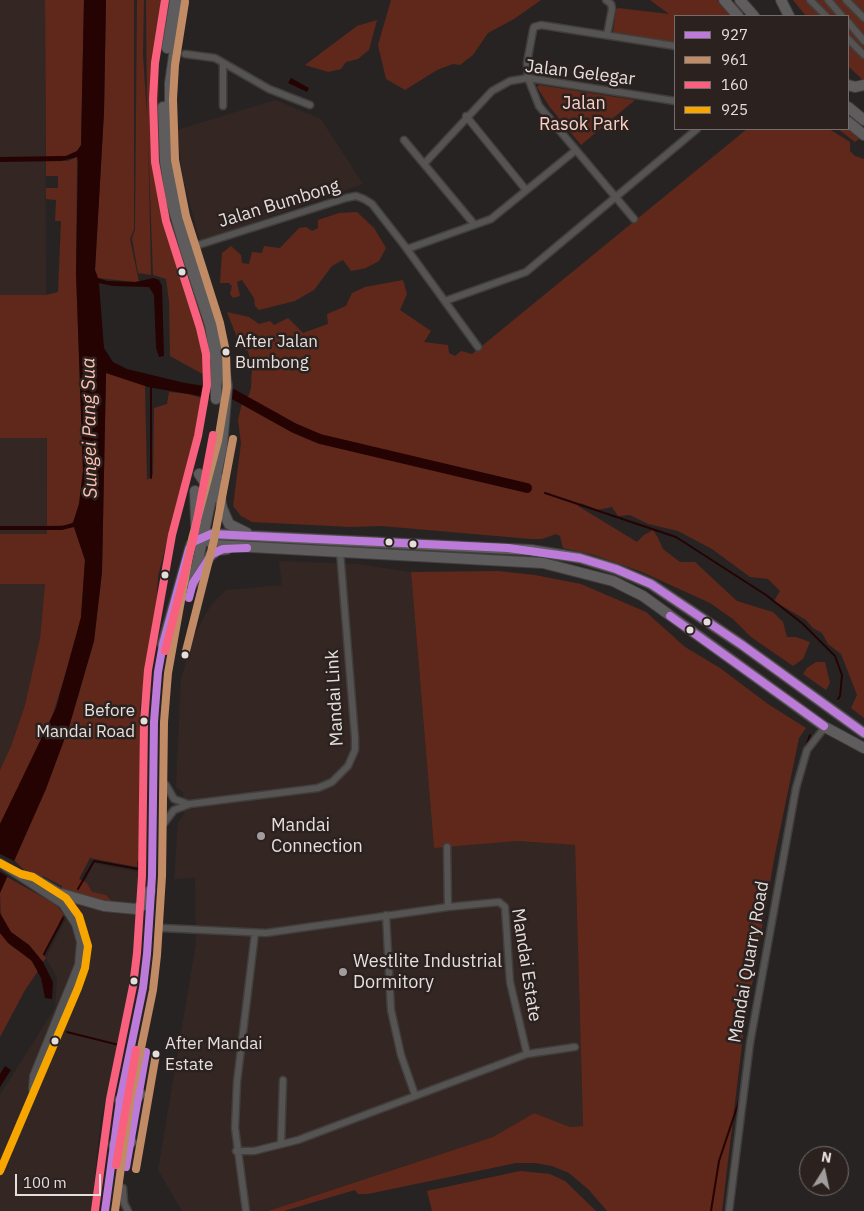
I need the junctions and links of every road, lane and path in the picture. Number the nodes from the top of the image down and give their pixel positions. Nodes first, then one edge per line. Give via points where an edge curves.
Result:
1 (175, 0) edge
2 (182, 0) edge
3 (606, 0) edge
4 (724, 0) edge
5 (740, 0) edge
6 (781, 0) edge
7 (810, 0) edge
8 (828, 0) edge
9 (846, 0) edge
10 (737, 15) edge
11 (753, 15) edge
12 (788, 15) edge
13 (825, 15) edge
14 (841, 15) edge
15 (864, 18) edge
16 (849, 23) edge
17 (607, 35) junction
18 (175, 40) junction
19 (849, 40) edge
20 (864, 41) edge
21 (674, 46) edge
22 (186, 54) junction
23 (864, 56) edge
24 (223, 63) junction
25 (172, 66) junction
26 (528, 78) junction
27 (849, 85) edge
28 (864, 85) edge
29 (674, 101) edge
30 (310, 105) dead end
31 (223, 106) dead end
32 (849, 107) edge
33 (466, 116) junction
34 (864, 120) edge
35 (849, 123) edge
36 (696, 130) edge
37 (864, 135) edge
38 (404, 140) dead end
39 (576, 150) junction
40 (424, 164) junction
41 (526, 190) junction
42 (616, 197) junction
43 (634, 219) dead end
44 (474, 224) junction
45 (192, 247) junction
46 (406, 249) junction
47 (445, 301) junction
48 (478, 347) dead end
49 (216, 399) dead end
50 (199, 474) dead end
51 (217, 478) junction
52 (195, 492) dead end
53 (256, 536) junction
54 (204, 538) junction
55 (449, 545) junction
56 (243, 548) junction
57 (218, 550) junction
58 (340, 551) junction
59 (459, 558) junction
60 (196, 568) junction
61 (163, 644) dead end
62 (742, 645) junction
63 (737, 665) junction
64 (825, 727) junction
65 (864, 733) edge
66 (864, 748) edge
67 (166, 785) dead end
68 (190, 804) junction
69 (165, 822) dead end
70 (447, 847) dead end
71 (0, 863) edge
72 (18, 873) junction
73 (150, 891) dead end
74 (62, 894) joint
75 (448, 907) junction
76 (386, 915) junction
77 (162, 928) dead end
78 (255, 933) junction
79 (575, 1047) dead end
80 (526, 1054) junction
81 (283, 1080) dead end
82 (33, 1089) dead end
83 (140, 1094) dead end
84 (415, 1095) junction
85 (120, 1100) dead end
86 (131, 1142) dead end
87 (281, 1144) junction
88 (114, 1145) dead end
89 (236, 1151) junction
90 (123, 1188) dead end
91 (128, 1211) edge
92 (246, 1211) edge
93 (729, 1211) edge

1 - 49 main road via 165,64 165,160 176,218 216,353
2 - 18 main road
3 - 17 street via 612,9
4 - 10 main road
5 - 11 main road
6 - 12 main road
7 - 13 street
8 - 14 street
9 - 15 street
16 - 20 street
17 - 21 street
17 - 26 street via 541,25 534,27 527,63
18 - 22 street
18 - 25 main road
19 - 23 street
22 - 24 street via 211,57
22 - 25 street
24 - 30 street via 269,89
24 - 31 street
25 - 45 main road via 172,159 178,198
26 - 29 street, Jalan Gelegar
26 - 33 street, Jalan Gelegar via 510,80 492,91
26 - 39 street via 539,106
27 - 28 main road
32 - 34 main road
33 - 40 street, Jalan Gelegar
33 - 41 street
35 - 37 main road
36 - 42 street
38 - 40 street
39 - 41 street
39 - 42 street
40 - 44 street
41 - 44 street via 491,219
42 - 43 street
42 - 47 street via 526,272
44 - 46 street
45 - 46 street, Jalan Bumbong via 356,196 372,204
45 - 51 main road via 217,322 227,386
46 - 47 street, Jalan Bumbong
47 - 48 street, Jalan Bumbong
50 - 51 main road via 204,481 211,483
51 - 53 main road via 222,508 229,524
51 - 54 main road
52 - 54 main road via 195,519
53 - 54 main road via 211,534
53 - 55 main road
54 - 56 main road via 215,545
54 - 60 main road
54 - 61 main road via 194,542 190,549
55 - 59 main road via 458,551
55 - 62 main road via 532,550 580,558 616,569 651,584
56 - 57 main road
56 - 58 main road
57 - 60 main road via 207,554
57 - 60 main road via 207,559 193,583
58 - 59 main road
58 - 68 street, Mandai Link via 355,738 348,766 332,782 318,788
59 - 63 main road via 542,563 613,581 643,596
62 - 63 main road via 732,650 731,655
62 - 65 main road
63 - 64 main road
64 - 66 main road
64 - 93 street, Mandai Quarry Road via 807,750 796,788 750,1043
67 - 68 street via 174,799
68 - 69 street, Mandai Link via 174,810
70 - 75 street
71 - 72 street
72 - 74 street via 34,877
72 - 82 street via 66,907 81,942 79,965 34,1076
73 - 74 main road via 145,904 136,909 104,906
75 - 76 street, Mandai Estate
75 - 80 street, Mandai Estate via 497,902 505,908 510,982
76 - 78 street, Mandai Estate
76 - 84 street via 391,1010
77 - 78 street, Mandai Estate
78 - 89 street via 237,1082
79 - 80 street
80 - 84 street
81 - 87 street
83 - 85 main road via 130,1108
84 - 87 street
86 - 88 main road via 128,1136 123,1135
87 - 89 street via 254,1151
89 - 92 street
90 - 91 street

